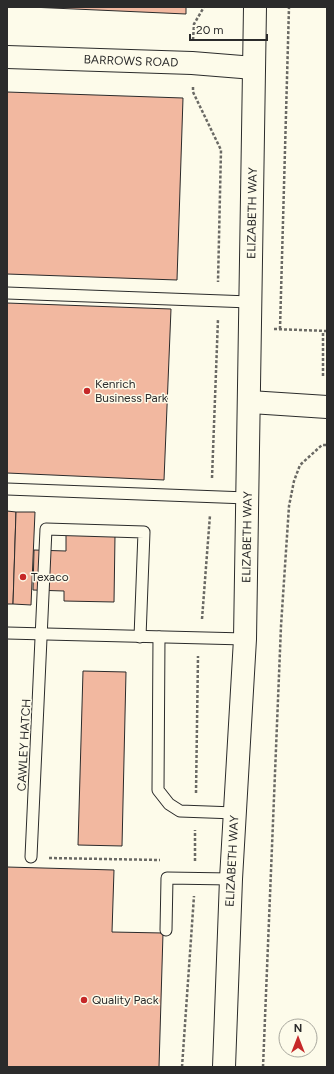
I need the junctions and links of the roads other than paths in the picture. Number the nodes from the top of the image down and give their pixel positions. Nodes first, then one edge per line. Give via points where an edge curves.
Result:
1 (255, 7) edge
2 (7, 57) edge
3 (254, 68) junction
4 (7, 293) edge
5 (250, 302) junction
6 (249, 402) junction
7 (327, 407) edge
8 (7, 488) edge
9 (247, 498) junction
10 (7, 633) edge
11 (42, 634) junction
12 (140, 637) junction
13 (160, 637) junction
14 (245, 639) junction
15 (235, 812) junction
16 (31, 857) road end
17 (230, 879) junction
18 (166, 930) dead end
19 (224, 1067) edge

1 - 3 main road, ELIZABETH WAY
2 - 3 main road, BARROWS ROAD via 192,63
3 - 5 main road, ELIZABETH WAY
4 - 5 lane
5 - 6 main road, ELIZABETH WAY
6 - 7 main road
6 - 9 main road, ELIZABETH WAY
8 - 9 lane
9 - 14 main road, ELIZABETH WAY
10 - 11 lane
11 - 12 lane
11 - 12 lane, CAWLEY HATCH via 46,529 144,532
11 - 16 lane, CAWLEY HATCH
12 - 13 lane
13 - 14 lane
13 - 15 lane via 158,790 169,804 180,811
14 - 15 main road, ELIZABETH WAY
15 - 17 main road, ELIZABETH WAY
17 - 18 lane via 167,878
17 - 19 main road, ELIZABETH WAY

